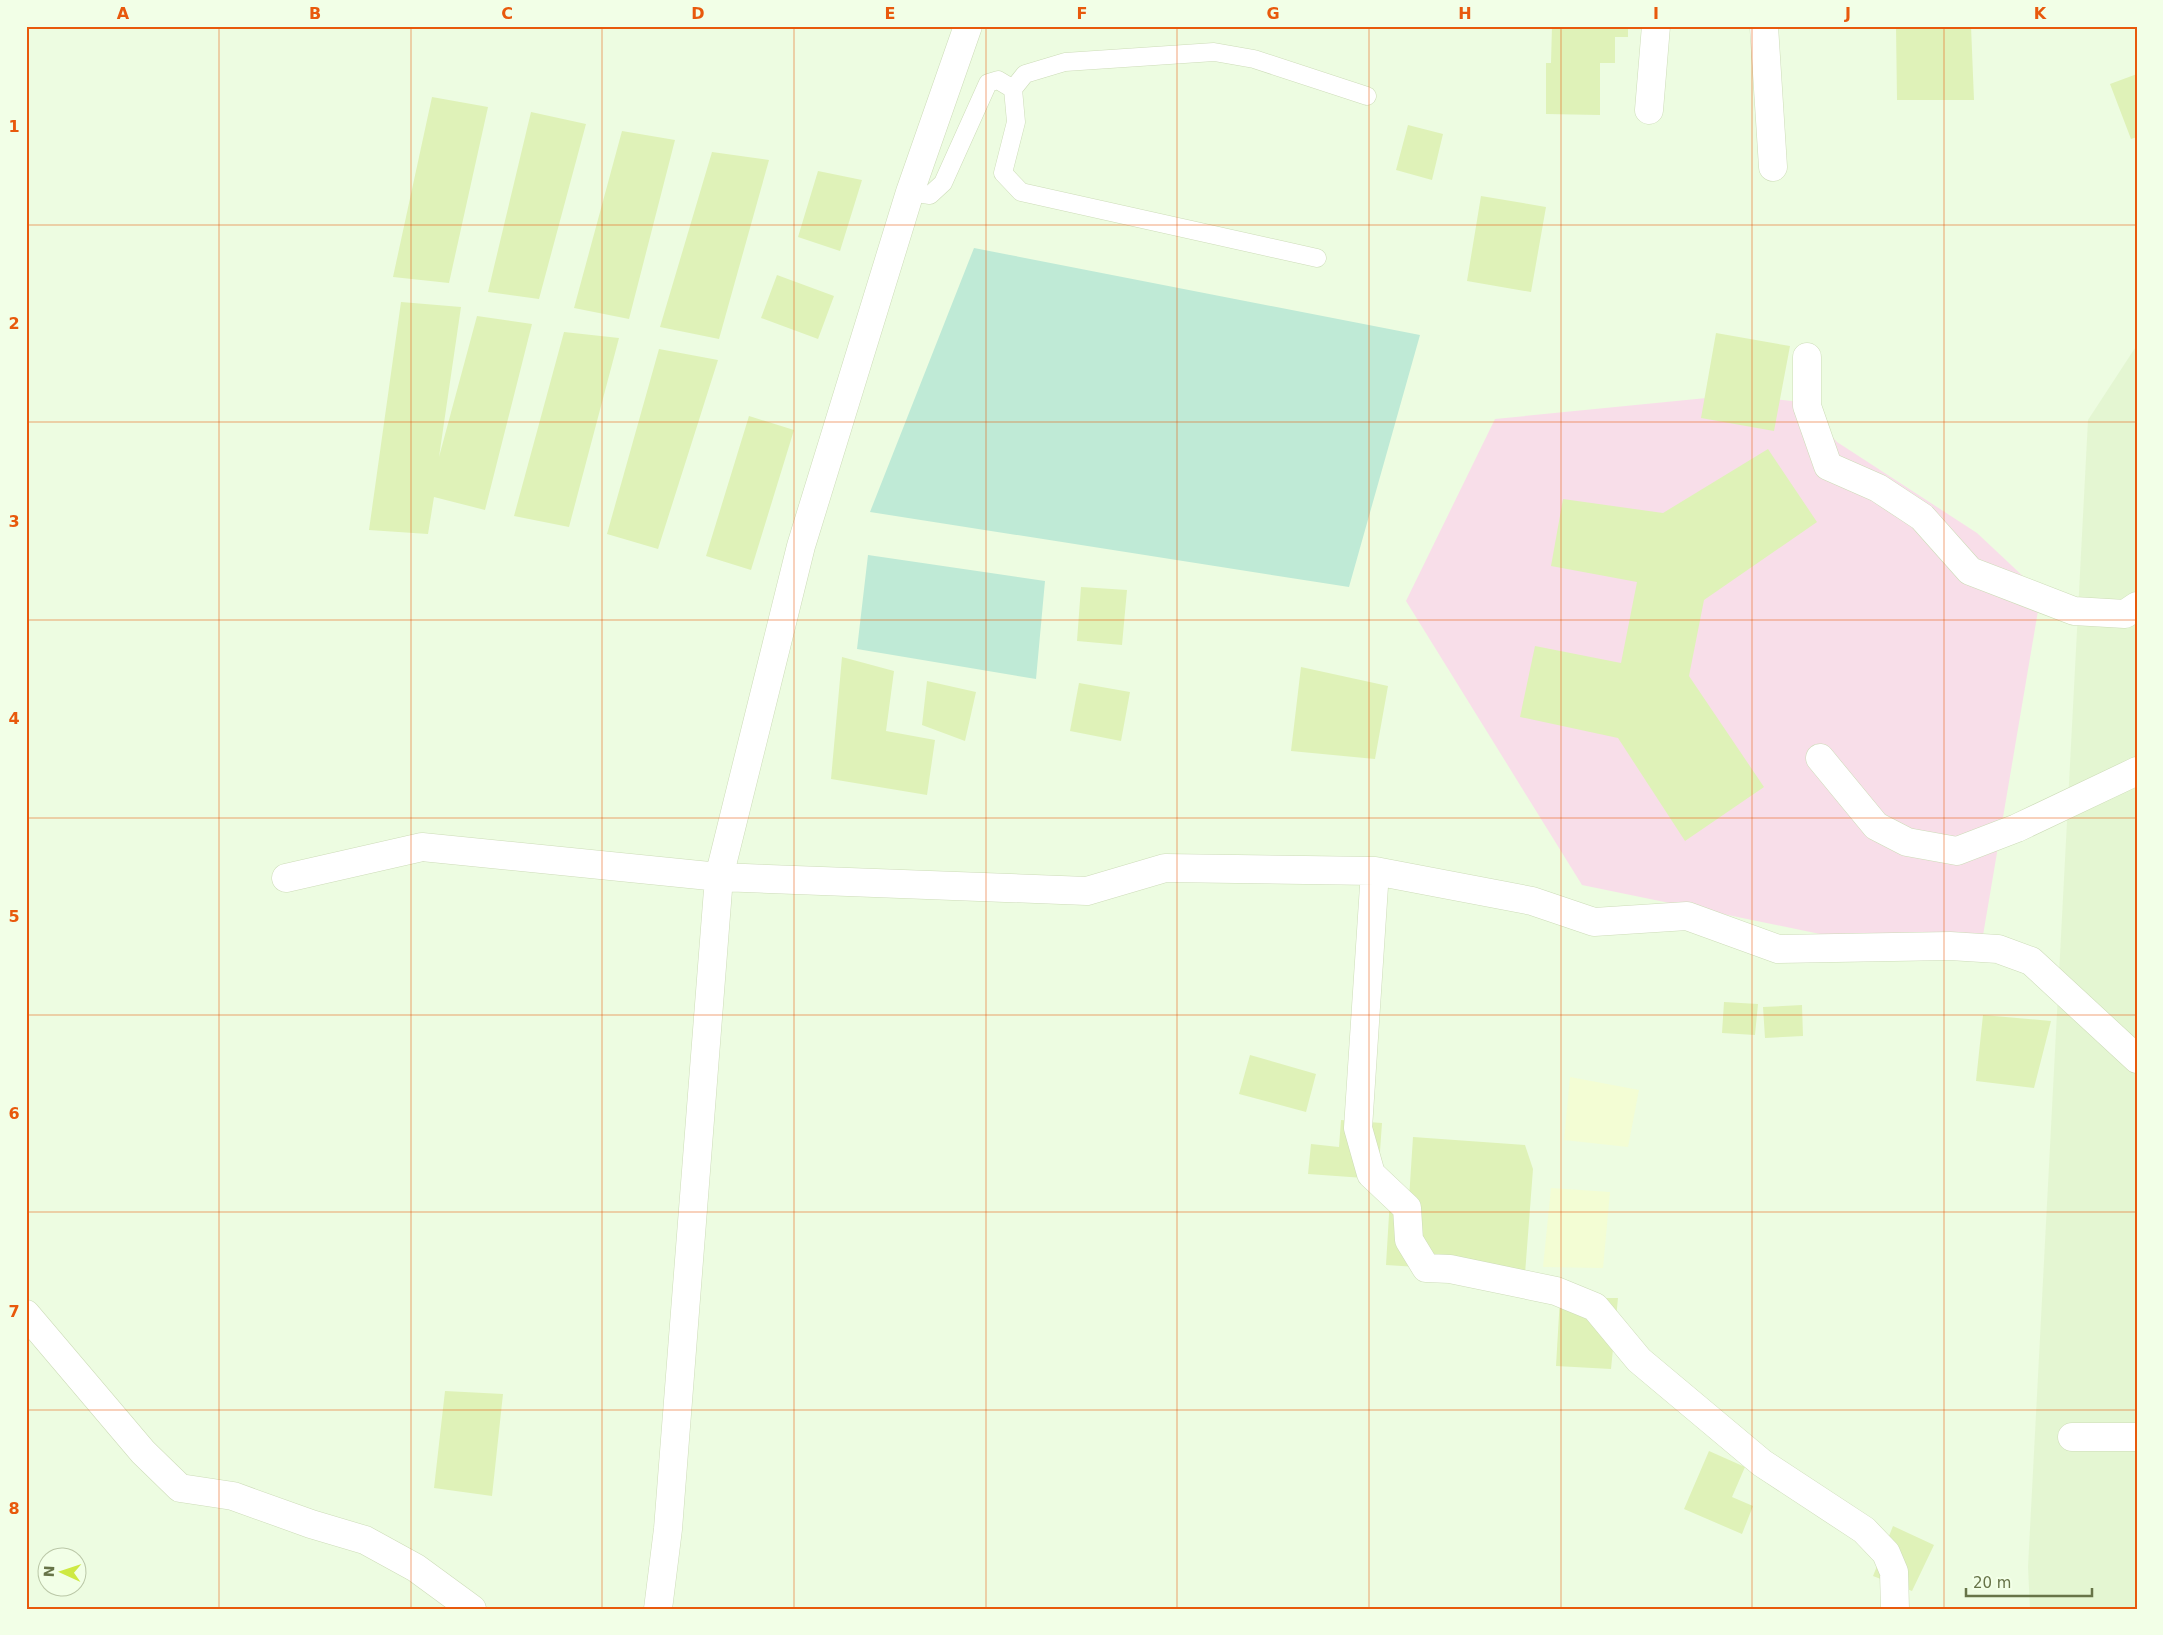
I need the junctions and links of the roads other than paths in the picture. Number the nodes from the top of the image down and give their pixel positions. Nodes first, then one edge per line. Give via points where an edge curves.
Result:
1 (968, 26) edge
2 (1656, 26) edge
3 (1764, 26) edge
4 (1013, 89) junction
5 (1367, 96) dead end
6 (1649, 110) dead end
7 (1773, 167) dead end
8 (910, 192) junction
9 (1317, 258) dead end
10 (1807, 357) dead end
11 (2137, 606) edge
12 (1820, 758) dead end
13 (2137, 771) edge
14 (1375, 872) junction
15 (719, 877) junction
16 (286, 878) dead end
17 (2137, 1059) edge
18 (26, 1314) edge
19 (2137, 1436) edge
20 (2072, 1437) dead end
21 (472, 1609) edge
22 (658, 1609) edge
23 (1894, 1609) edge

1 - 8 street
2 - 6 street
3 - 7 street
4 - 5 lane via 1026,74 1066,62 1214,52 1254,59
4 - 8 lane via 998,80 988,83 943,183 930,195
4 - 9 lane via 1016,122 1003,173 1021,192
8 - 15 street via 801,546
10 - 11 street via 1807,406 1828,466 1878,488 1922,517 1970,570 2074,611 2125,614
12 - 13 street via 1876,826 1907,842 1957,851 2017,828
14 - 15 street via 1165,868 1087,891
14 - 17 street via 1532,901 1594,922 1687,916 1778,949 1998,948 2031,961
14 - 23 street via 1358,1128 1371,1174 1407,1208 1409,1240 1426,1268 1450,1269 1556,1291 1595,1307 1638,1360 1754,1457 1864,1530 1886,1553 1894,1572
15 - 16 street via 422,846
15 - 22 street via 668,1529
18 - 21 street via 143,1452 180,1488 232,1496 365,1540 416,1568
19 - 20 street

